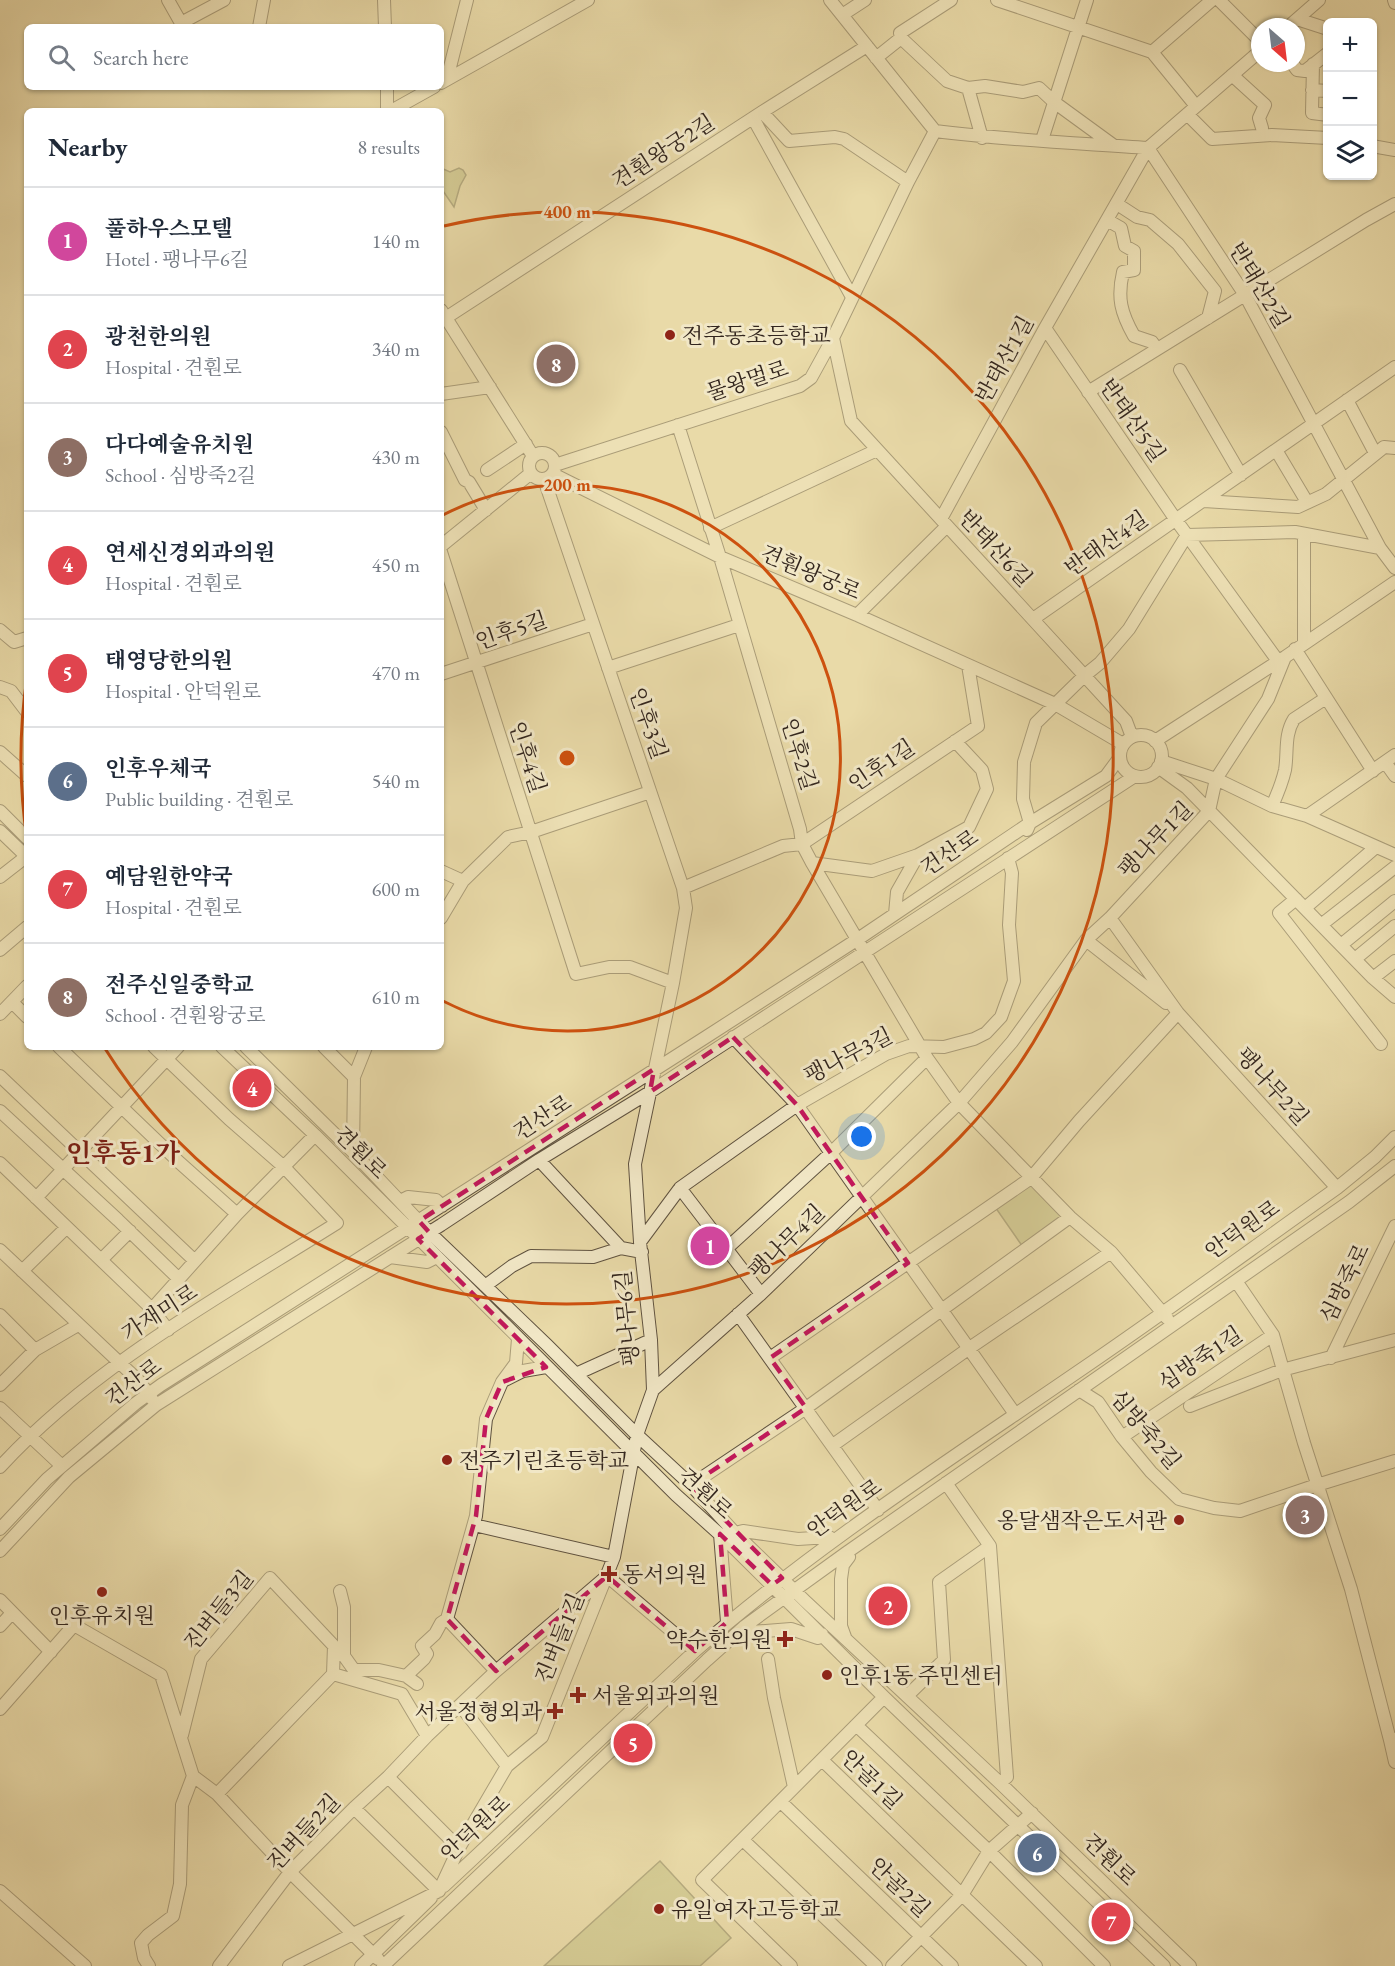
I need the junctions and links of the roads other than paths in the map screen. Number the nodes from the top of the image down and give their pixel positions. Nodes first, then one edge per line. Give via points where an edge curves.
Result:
1 (168, 0) edge
2 (224, 0) edge
3 (264, 0) edge
4 (384, 0) edge
5 (467, 0) edge
6 (588, 0) edge
7 (830, 0) edge
8 (865, 0) edge
9 (951, 0) edge
10 (997, 0) edge
11 (1087, 0) edge
12 (1212, 0) edge
13 (1219, 0) edge
14 (1319, 0) edge
15 (842, 15) junction
16 (1298, 18) edge
17 (180, 24) edge
18 (183, 24) edge
19 (260, 24) edge
20 (385, 24) edge
21 (1305, 25) edge
22 (1078, 26) junction
23 (1323, 27) edge
24 (1251, 32) edge
25 (901, 38) junction
26 (867, 46) junction
27 (1152, 51) junction
28 (1323, 57) edge
29 (876, 58) junction
30 (1251, 59) edge
31 (1313, 64) junction
32 (1305, 71) edge
33 (1232, 75) junction
34 (444, 81) edge
35 (968, 88) junction
36 (387, 90) edge
37 (428, 90) edge
38 (1312, 90) junction
39 (1323, 91) edge
40 (1054, 102) junction
41 (389, 108) edge
42 (395, 108) edge
43 (1192, 110) junction
44 (1323, 114) edge
45 (758, 115) junction
46 (934, 131) junction
47 (1267, 131) junction
48 (1323, 137) edge
49 (982, 138) junction
50 (1042, 140) junction
51 (1114, 146) junction
52 (1377, 147) edge
53 (1148, 148) junction
54 (1395, 150) edge
55 (908, 182) junction
56 (1117, 204) junction
57 (1395, 204) edge
58 (1107, 220) junction
59 (1245, 295) junction
60 (852, 297) junction
61 (444, 315) edge
62 (1208, 318) junction
63 (444, 319) edge
64 (1045, 328) junction
65 (833, 338) junction
66 (1157, 349) junction
67 (1395, 367) edge
68 (1180, 370) dead end
69 (490, 387) junction
70 (1088, 392) junction
71 (444, 394) edge
72 (1347, 400) junction
73 (1314, 424) junction
74 (678, 425) junction
75 (444, 437) edge
76 (526, 444) junction
77 (1395, 448) edge
78 (877, 450) junction
79 (1276, 450) junction
80 (1375, 453) junction
81 (533, 456) junction
82 (487, 470) dead end
83 (551, 472) junction
84 (531, 473) junction
85 (1241, 475) junction
86 (1343, 479) junction
87 (1204, 501) junction
88 (1303, 504) junction
89 (486, 510) junction
90 (1176, 520) junction
91 (944, 523) junction
92 (710, 528) junction
93 (1304, 534) junction
94 (1187, 535) junction
95 (444, 544) edge
96 (1380, 548) junction
97 (720, 557) junction
98 (444, 561) edge
99 (1395, 568) edge
100 (1395, 582) edge
101 (857, 615) junction
102 (1033, 619) junction
103 (593, 624) junction
104 (740, 625) junction
105 (0, 630) edge
106 (24, 640) edge
107 (1290, 653) junction
108 (477, 664) junction
109 (968, 665) junction
110 (608, 668) junction
111 (444, 673) edge
112 (1084, 676) junction
113 (0, 687) edge
114 (1326, 698) junction
115 (1055, 704) junction
116 (24, 708) edge
117 (1128, 740) junction
118 (955, 741) junction
119 (1155, 741) junction
120 (0, 753) edge
121 (1120, 757) junction
122 (1390, 759) edge
123 (1159, 764) junction
124 (1373, 771) junction
125 (24, 773) edge
126 (1135, 776) junction
127 (1395, 776) edge
128 (1216, 779) junction
129 (650, 792) junction
130 (1272, 806) junction
131 (0, 811) edge
132 (1209, 811) junction
133 (1307, 816) junction
134 (1030, 823) junction
135 (0, 831) edge
136 (531, 832) junction
137 (24, 835) edge
138 (802, 844) junction
139 (1376, 847) junction
140 (24, 853) edge
141 (918, 855) junction
142 (1013, 855) junction
143 (1395, 855) edge
144 (24, 858) edge
145 (812, 863) junction
146 (1395, 867) edge
147 (444, 872) edge
148 (0, 877) edge
149 (463, 881) junction
150 (683, 888) junction
151 (1296, 898) junction
152 (1395, 901) edge
153 (1305, 908) junction
154 (444, 913) edge
155 (895, 914) junction
156 (1110, 918) junction
157 (1321, 925) junction
158 (1395, 926) edge
159 (24, 930) edge
160 (858, 939) junction
161 (1086, 940) junction
162 (1341, 945) junction
163 (0, 950) edge
164 (866, 952) junction
165 (1355, 958) junction
166 (1395, 961) edge
167 (1374, 978) junction
168 (673, 983) junction
169 (24, 989) edge
170 (1395, 997) edge
171 (12, 1002) junction
172 (1178, 1012) junction
173 (0, 1014) edge
174 (24, 1014) edge
175 (733, 1037) junction
176 (1381, 1044) dead end
177 (920, 1046) junction
178 (61, 1050) edge
179 (157, 1050) edge
180 (175, 1050) edge
181 (225, 1050) edge
182 (249, 1050) edge
183 (327, 1050) edge
184 (365, 1050) edge
185 (927, 1058) junction
186 (167, 1059) junction
187 (654, 1069) junction
188 (0, 1076) edge
189 (354, 1077) junction
190 (650, 1092) junction
191 (959, 1103) junction
192 (797, 1105) junction
193 (122, 1107) junction
194 (1, 1115) edge
195 (315, 1135) junction
196 (1395, 1137) edge
197 (80, 1151) junction
198 (353, 1152) junction
199 (831, 1153) junction
200 (539, 1160) junction
201 (0, 1163) edge
202 (1395, 1166) edge
203 (284, 1167) junction
204 (63, 1169) junction
205 (1031, 1178) junction
206 (680, 1188) junction
207 (1337, 1188) junction
208 (861, 1196) junction
209 (36, 1198) junction
210 (400, 1201) junction
211 (442, 1206) junction
212 (237, 1214) junction
213 (1070, 1217) junction
214 (419, 1221) junction
215 (1395, 1226) edge
216 (66, 1228) junction
217 (407, 1228) junction
218 (130, 1231) junction
219 (429, 1232) junction
220 (418, 1239) junction
221 (641, 1247) junction
222 (621, 1248) junction
223 (726, 1249) junction
224 (0, 1250) edge
225 (1111, 1252) junction
226 (98, 1256) junction
227 (390, 1257) junction
228 (437, 1257) junction
229 (195, 1261) junction
230 (908, 1263) junction
231 (22, 1271) junction
232 (178, 1279) junction
233 (1236, 1281) junction
234 (485, 1286) junction
235 (761, 1294) junction
236 (152, 1308) junction
237 (941, 1310) junction
238 (1162, 1312) junction
239 (738, 1314) junction
240 (0, 1315) edge
241 (78, 1325) junction
242 (1173, 1326) junction
243 (168, 1330) junction
244 (1273, 1335) junction
245 (518, 1339) junction
246 (651, 1340) junction
247 (1395, 1340) edge
248 (968, 1349) junction
249 (35, 1350) junction
250 (770, 1358) junction
251 (1331, 1358) junction
252 (120, 1362) junction
253 (546, 1367) junction
254 (518, 1369) junction
255 (1282, 1370) junction
256 (576, 1374) junction
257 (0, 1385) edge
258 (653, 1390) junction
259 (1079, 1390) junction
260 (152, 1399) junction
261 (1190, 1406) dead end
262 (0, 1408) edge
263 (806, 1408) junction
264 (1015, 1414) junction
265 (30, 1434) junction
266 (637, 1435) junction
267 (1122, 1437) junction
268 (834, 1445) junction
269 (634, 1452) junction
270 (1395, 1461) edge
271 (62, 1466) junction
272 (0, 1467) edge
273 (946, 1483) junction
274 (691, 1485) junction
275 (1317, 1485) junction
276 (878, 1510) junction
277 (474, 1525) junction
278 (0, 1529) edge
279 (735, 1533) junction
280 (720, 1534) junction
281 (834, 1540) junction
282 (990, 1546) junction
283 (0, 1551) edge
284 (846, 1553) junction
285 (614, 1557) junction
286 (607, 1576) junction
287 (777, 1582) junction
288 (340, 1591) dead end
289 (790, 1594) junction
290 (0, 1600) edge
291 (12, 1612) junction
292 (447, 1619) junction
293 (727, 1622) junction
294 (0, 1626) edge
295 (738, 1633) junction
296 (822, 1634) junction
297 (847, 1641) junction
298 (695, 1651) junction
299 (51, 1652) junction
300 (768, 1659) dead end
301 (496, 1671) junction
302 (333, 1674) junction
303 (406, 1676) junction
304 (417, 1684) dead end
305 (907, 1696) junction
306 (884, 1697) junction
307 (460, 1705) junction
308 (0, 1709) edge
309 (856, 1725) junction
310 (428, 1736) junction
311 (181, 1737) junction
312 (1392, 1740) edge
313 (822, 1760) junction
314 (1395, 1762) edge
315 (507, 1766) junction
316 (193, 1776) junction
317 (388, 1777) junction
318 (1000, 1783) junction
319 (794, 1787) junction
320 (217, 1794) junction
321 (781, 1802) junction
322 (354, 1808) junction
323 (1032, 1813) junction
324 (1019, 1825) junction
325 (892, 1828) joint
326 (743, 1840) junction
327 (459, 1848) junction
328 (989, 1851) junction
329 (291, 1872) junction
330 (0, 1891) edge
331 (439, 1891) junction
332 (962, 1895) junction
333 (351, 1933) junction
334 (921, 1936) junction
335 (1173, 1949) junction
336 (373, 1954) junction
337 (1160, 1965) edge
338 (85, 1966) edge
339 (149, 1966) edge
340 (219, 1966) edge
341 (289, 1966) edge
342 (361, 1966) edge
343 (384, 1966) edge
344 (791, 1966) edge
345 (876, 1966) edge
346 (892, 1966) edge
347 (952, 1966) edge
348 (1035, 1966) edge
349 (1104, 1966) edge
350 (1190, 1966) edge

1 - 17 street
2 - 18 street
3 - 19 street
4 - 20 street
5 - 34 street
6 - 34 street
7 - 15 street
8 - 15 street
9 - 25 street via 900,33
10 - 22 street
11 - 22 street
12 - 27 street
13 - 24 street
14 - 16 street
15 - 26 street
21 - 23 street
22 - 27 street
22 - 40 street
25 - 29 street
25 - 35 street via 947,81
26 - 29 street
26 - 45 street, 견훤왕궁2길
27 - 43 street
28 - 31 street
29 - 46 street
30 - 33 street, 반태산1길
31 - 32 street
31 - 38 street
33 - 43 street, 반태산1길
33 - 47 street via 1265,105 1259,117
35 - 40 street via 986,86 1023,92 1039,88
35 - 49 street
36 - 41 street
37 - 42 street
38 - 39 street
38 - 44 street via 1312,113
40 - 50 street
40 - 51 street
43 - 47 street via 1212,139
43 - 53 street, 반태산1길
45 - 55 street via 789,141 844,139
45 - 60 street
45 - 61 street, 견훤왕궁2길
46 - 49 street
46 - 55 street, 물왕멀로
47 - 48 street
49 - 50 street
50 - 51 street
51 - 53 street
52 - 54 street
53 - 56 street, 반태산1길
53 - 59 street, 반태산2길
55 - 60 street, 물왕멀로
56 - 58 street, 반태산1길
56 - 62 street via 1150,220 1178,244 1215,291
57 - 59 street
58 - 64 street, 반태산1길
58 - 66 street via 1120,228 1125,246 1134,251 1134,270 1124,272 1120,287 1123,317 1134,336 1152,342
59 - 62 street
59 - 73 street, 반태산2길
60 - 65 street, 물왕멀로
62 - 66 street
63 - 69 street
64 - 70 street, 반태산5길
64 - 91 street, 반태산1길
65 - 74 street, 물왕멀로 via 812,378 800,386
65 - 78 street, 반태산6길 via 851,421
66 - 70 street
67 - 72 street, 반태산4길
68 - 85 street
69 - 71 street
69 - 76 street
70 - 90 street, 반태산5길
72 - 73 street, 반태산4길
72 - 80 street
73 - 79 street, 반태산4길
73 - 86 street, 반태산2길
74 - 83 street, 물왕멀로
74 - 92 street, 인후2길
75 - 89 street via 465,480
76 - 81 street
76 - 82 street
77 - 80 street via 1384,447
78 - 91 street, 반태산6길
78 - 92 street
79 - 85 street, 반태산4길
79 - 88 street
80 - 86 street
81 - 83 street via 551,457
81 - 84 street
83 - 84 street via 540,479
83 - 97 street, 견훤왕궁로
83 - 103 street, 인후3길
84 - 89 street
85 - 87 street, 반태산4길
86 - 88 street via 1326,494
86 - 96 street, 반태산2길
87 - 88 street
87 - 90 street, 반태산4길
89 - 95 street
90 - 94 street, 반태산5길
90 - 102 street, 반태산4길
91 - 101 street, 반태산1길
91 - 102 street, 반태산6길
92 - 97 street, 인후2길
93 - 94 street
93 - 96 street
93 - 107 street
94 - 107 street, 반태산5길
94 - 112 street via 1129,629
96 - 99 street
97 - 101 street, 견훤왕궁로
97 - 104 street, 인후2길
98 - 108 street, 인후4길
100 - 107 street
101 - 109 street, 견훤왕궁로
102 - 112 street, 반태산6길
103 - 108 street, 인후5길
103 - 110 street, 인후3길
104 - 110 street
104 - 138 street, 인후2길
105 - 106 street via 14,642
107 - 114 street, 반태산5길
107 - 119 street
107 - 128 street via 1268,699
108 - 111 street, 인후5길
108 - 136 street, 인후4길
109 - 115 street, 견훤왕궁로
109 - 118 street, 인후1길 via 978,726
110 - 129 street, 인후3길
112 - 115 street
112 - 117 street, 반태산6길 via 1126,721
113 - 116 street via 11,691
114 - 124 street, 반태산5길
114 - 130 street via 1291,724 1284,772
115 - 117 street, 견훤왕궁로
115 - 134 street via 1036,723 1024,762 1023,799
117 - 119 street via 1144,735
117 - 121 street, 건산로
118 - 138 street, 인후1길
118 - 141 street via 982,770 987,789 969,826
119 - 123 street via 1161,750
120 - 125 street
121 - 126 street via 1124,768
121 - 134 street, 건산로 via 1106,777
122 - 124 street
122 - 127 street
123 - 126 street, 건산로 via 1148,775
123 - 128 street
123 - 132 street
124 - 133 street
126 - 142 street, 건산로
128 - 130 street
128 - 132 street
129 - 136 street
129 - 150 street, 인후3길
130 - 133 street
131 - 137 street
132 - 151 street, 팽나무1길
132 - 156 street, 팽나무1길
133 - 139 street
134 - 142 street
134 - 155 street, 건산로
135 - 140 street
136 - 149 street via 508,837
136 - 168 street, 인후4길 via 576,974 609,967 630,968
138 - 145 street, 인후2길
138 - 150 street, 인후1길 via 783,846
139 - 143 street
139 - 153 street
141 - 145 street via 872,871
141 - 155 street via 897,892
142 - 164 street, 건산로
142 - 177 street, 건산로 via 1009,925 1014,981 1001,1017 974,1039 944,1047
144 - 148 street
145 - 160 street, 인후2길
146 - 157 street
147 - 149 street
149 - 154 street
150 - 168 street, 인후3길 via 686,908
151 - 153 street, 팽나무1길
151 - 176 street via 1279,913
152 - 162 street
153 - 157 street, 팽나무1길
155 - 160 street, 건산로
156 - 161 street, 팽나무1길
156 - 172 street, 팽나무2길
157 - 162 street, 팽나무1길
158 - 165 street
159 - 163 street
160 - 164 street, 인후2길
160 - 187 street, 건산로
161 - 172 street, 팽나무2길
161 - 191 street via 1012,1042
162 - 165 street, 팽나무1길
164 - 175 street, 건산로
164 - 177 street, 팽나무3길
165 - 167 street, 팽나무1길
166 - 167 street
167 - 170 street, 팽나무1길
168 - 187 street, 인후3길
169 - 171 street
171 - 173 street
171 - 174 street
172 - 205 street
172 - 207 street, 팽나무2길
175 - 190 street, 건산로
175 - 192 street
177 - 185 street, 팽나무3길
177 - 192 street, 팽나무3길 via 885,1054
178 - 193 street
179 - 186 street
180 - 186 street
181 - 195 street, 견훤로
182 - 198 street, 견훤로
183 - 189 street
184 - 189 street
185 - 191 street, 팽나무3길
185 - 199 street, 팽나무4길
186 - 193 street
186 - 203 street
187 - 190 street, 인후3길
187 - 211 street, 건산로
188 - 197 street
189 - 198 street
190 - 200 street, 건산로
190 - 221 street, 팽나무6길 via 635,1164
191 - 205 street, 팽나무3길
191 - 208 street, 팽나무4길
192 - 199 street
192 - 206 street
193 - 197 street
193 - 212 street
194 - 204 street
195 - 203 street
195 - 217 street, 견훤로
196 - 207 street, 안덕원로
197 - 204 street
197 - 229 street
198 - 210 street, 견훤로
199 - 208 street
199 - 223 street, 팽나무4길
200 - 219 street, 건산로
200 - 222 street, 건산로
201 - 209 street
202 - 233 street, 안덕원로
203 - 212 street
203 - 243 street, 가재미로 via 338,1223
204 - 209 street
204 - 218 street
205 - 213 street, 팽나무3길
205 - 230 street
206 - 221 street, 팽나무6길
206 - 223 street
207 - 238 street, 안덕원로
208 - 230 street
208 - 235 street, 팽나무4길
209 - 216 street
210 - 211 street via 408,1197 436,1200
210 - 214 street, 견훤로
211 - 214 street, 건산로
212 - 229 street
213 - 225 street, 팽나무3길
213 - 237 street
214 - 217 street, 건산로
214 - 219 street, 견훤로
215 - 251 street, 심방죽로
216 - 226 street
216 - 231 street
217 - 220 street, 견훤로
217 - 260 street, 건산로
218 - 226 street
218 - 232 street
219 - 220 street, 건산로
219 - 234 street, 견훤로
220 - 227 street, 건산로
220 - 228 street, 견훤로
221 - 222 street
221 - 246 street, 팽나무6길
222 - 234 street via 593,1257 531,1256
223 - 235 street
224 - 231 street, 가재미로
225 - 238 street, 팽나무3길
225 - 248 street
226 - 236 street
227 - 228 street via 427,1262
227 - 260 street, 건산로
228 - 245 street, 견훤로
229 - 232 street
230 - 237 street
230 - 250 street
231 - 241 street, 가재미로
232 - 236 street
233 - 242 street, 안덕원로
233 - 244 street, 심방죽1길
234 - 256 street, 견훤로
235 - 239 street, 팽나무4길
236 - 243 street
237 - 248 street
237 - 263 street
238 - 242 street, 팽나무3길
238 - 264 street, 안덕원로
239 - 250 street
239 - 258 street, 팽나무6길
240 - 249 street
241 - 249 street
241 - 252 street, 가재미로
242 - 259 street, 안덕원로
243 - 252 street, 가재미로
244 - 255 street, 심방죽1길
244 - 267 street, 심방죽1길
245 - 253 street, 견훤로
245 - 254 street
246 - 256 street
246 - 258 street, 팽나무6길
247 - 251 street, 심방죽1길
248 - 264 street
248 - 268 street
249 - 257 street
250 - 263 street
251 - 255 street, 심방죽1길
252 - 260 street
252 - 265 street
253 - 254 street
253 - 269 street, 견훤로
254 - 277 street via 502,1382 486,1419
255 - 261 street, 심방죽1길
255 - 275 street, 심방죽1길
256 - 266 street, 견훤로
258 - 266 street, 팽나무6길
259 - 267 street, 심방죽2길 via 1098,1402
259 - 273 street, 안덕원로
260 - 271 street, 건산로
260 - 283 street, 건산로 via 69,1477
262 - 265 street
263 - 268 street
263 - 274 street
264 - 276 street, 안덕원로
265 - 271 street
265 - 272 street
266 - 269 street, 진버들1길
266 - 274 street, 견훤로
267 - 275 street, 심방죽2길 via 1179,1498 1214,1508 1240,1511
268 - 276 street
269 - 280 street, 견훤로
269 - 285 street, 진버들1길
270 - 275 street, 심방죽2길
271 - 278 street, 건산로
273 - 282 street
273 - 284 street, 안덕원로
274 - 279 street, 견훤로
275 - 312 street via 1351,1589
276 - 281 street, 안덕원로
277 - 285 street
277 - 292 street
279 - 281 street
279 - 287 street, 견훤로
280 - 287 street, 견훤로
280 - 293 street
281 - 287 street, 안덕원로
282 - 305 street via 939,1582 944,1660
282 - 318 street via 1007,1777
284 - 289 street, 안덕원로
284 - 297 street via 849,1557 841,1579 840,1620
285 - 286 street, 진버들1길
286 - 298 street
286 - 301 street, 진버들2길
286 - 315 street, 진버들1길 via 542,1737
287 - 289 street, 견훤로
287 - 293 street, 안덕원로
288 - 303 street via 344,1607 344,1656 354,1670
289 - 295 street, 안덕원로
289 - 296 street, 견훤로
289 - 297 street, 견훤로
290 - 291 street
291 - 294 street
291 - 299 street
292 - 301 street
292 - 303 street via 422,1646 427,1653 424,1659
293 - 298 street, 안덕원로
295 - 296 street via 791,1629 818,1638
295 - 343 street, 안덕원로
296 - 306 street, 견훤로
297 - 305 street, 견훤로
298 - 331 street, 안덕원로
299 - 308 street
299 - 311 street via 74,1625 161,1675
300 - 319 street
301 - 307 street, 진버들2길
302 - 310 street via 402,1694
302 - 311 street, 진버들3길 via 334,1646 270,1578 201,1659
302 - 320 street
303 - 304 street
305 - 318 street, 견훤로
306 - 309 street, 안골1길
306 - 324 street, 견훤로
307 - 310 street, 진버들2길
307 - 315 street
309 - 313 street, 안골1길
309 - 328 street, 안골1길
310 - 317 street, 진버들2길
311 - 316 street
312 - 314 street
313 - 319 street, 안골1길
313 - 325 street, 안골1길
315 - 327 street, 진버들1길
316 - 320 street
316 - 339 street via 183,1805 180,1884 173,1916 141,1943
317 - 322 street, 진버들2길
317 - 327 street
318 - 323 street, 견훤로
319 - 321 street, 안골1길
320 - 329 street
321 - 326 street, 안골1길
321 - 334 street, 안골2길
322 - 329 street, 진버들2길
322 - 331 street
323 - 324 street, 안골2길
323 - 335 street, 견훤로
324 - 328 street, 안골2길
324 - 337 street, 견훤로
325 - 332 street, 안골2길
326 - 344 street, 안골1길 via 702,1880
326 - 345 street
327 - 331 street, 진버들1길
328 - 332 street, 안골2길
328 - 349 street
329 - 333 street
329 - 340 street, 진버들2길
330 - 338 street
331 - 333 street
331 - 336 street, 안덕원로
332 - 334 street, 안골2길
332 - 348 street, 안골2길
333 - 336 street
333 - 341 street
334 - 346 street, 안골2길
334 - 347 street, 안골2길
335 - 337 street
335 - 350 street, 견훤로
336 - 342 street, 안덕원로
336 - 343 street

